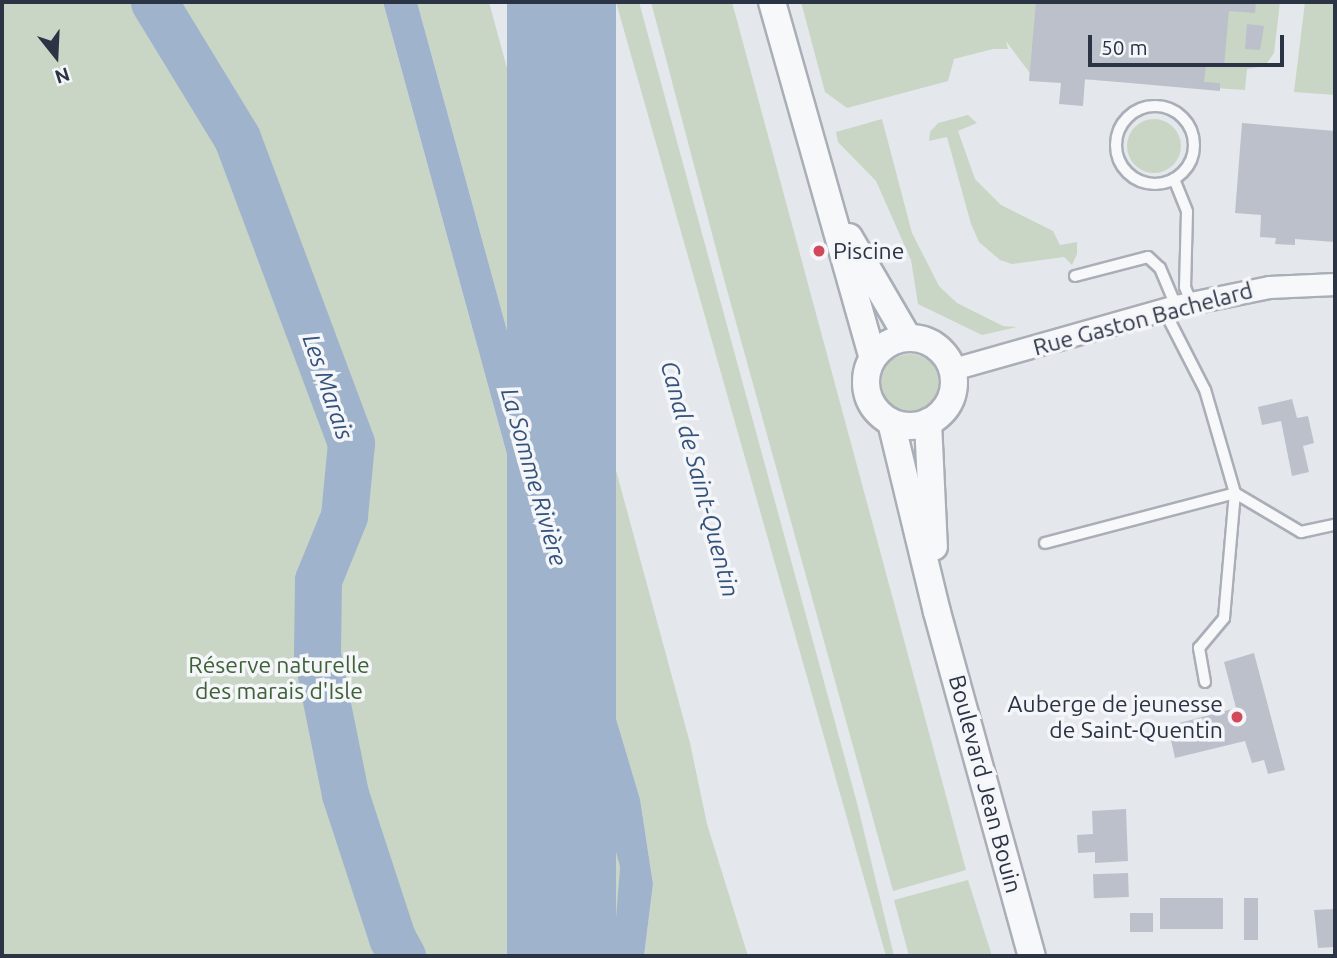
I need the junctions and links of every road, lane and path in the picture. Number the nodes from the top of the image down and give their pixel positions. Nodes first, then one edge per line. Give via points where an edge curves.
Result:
1 (772, 2) edge
2 (1174, 180) junction
3 (830, 205) junction
4 (1075, 276) dead end
5 (1335, 284) edge
6 (1177, 307) junction
7 (908, 338) junction
8 (873, 358) junction
9 (953, 369) junction
10 (891, 422) junction
11 (928, 422) junction
12 (1235, 493) junction
13 (1335, 525) edge
14 (1045, 543) dead end
15 (937, 612) junction
16 (1205, 682) dead end
17 (1032, 956) edge

1 - 3 street
2 - 2 lane via 1191,160 1194,147 1187,123 1167,108 1154,106 1130,115 1116,137 1115,150 1126,173 1149,184
2 - 6 lane via 1187,212 1185,287
3 - 7 street
3 - 8 street
4 - 6 lane via 1148,257 1160,268
5 - 6 street, Rue Gaston Bachelard via 1269,287
6 - 9 street, Rue Gaston Bachelard
6 - 12 lane
7 - 8 street via 883,348
7 - 9 street via 931,343
8 - 10 street via 866,387 875,407
9 - 11 street via 947,407
10 - 11 street via 903,426
10 - 15 street, Boulevard Jean Bouin
11 - 15 street, Boulevard Jean Bouin
12 - 13 lane via 1301,532
12 - 14 lane
12 - 16 lane via 1224,618 1199,648
15 - 17 street, Boulevard Jean Bouin

